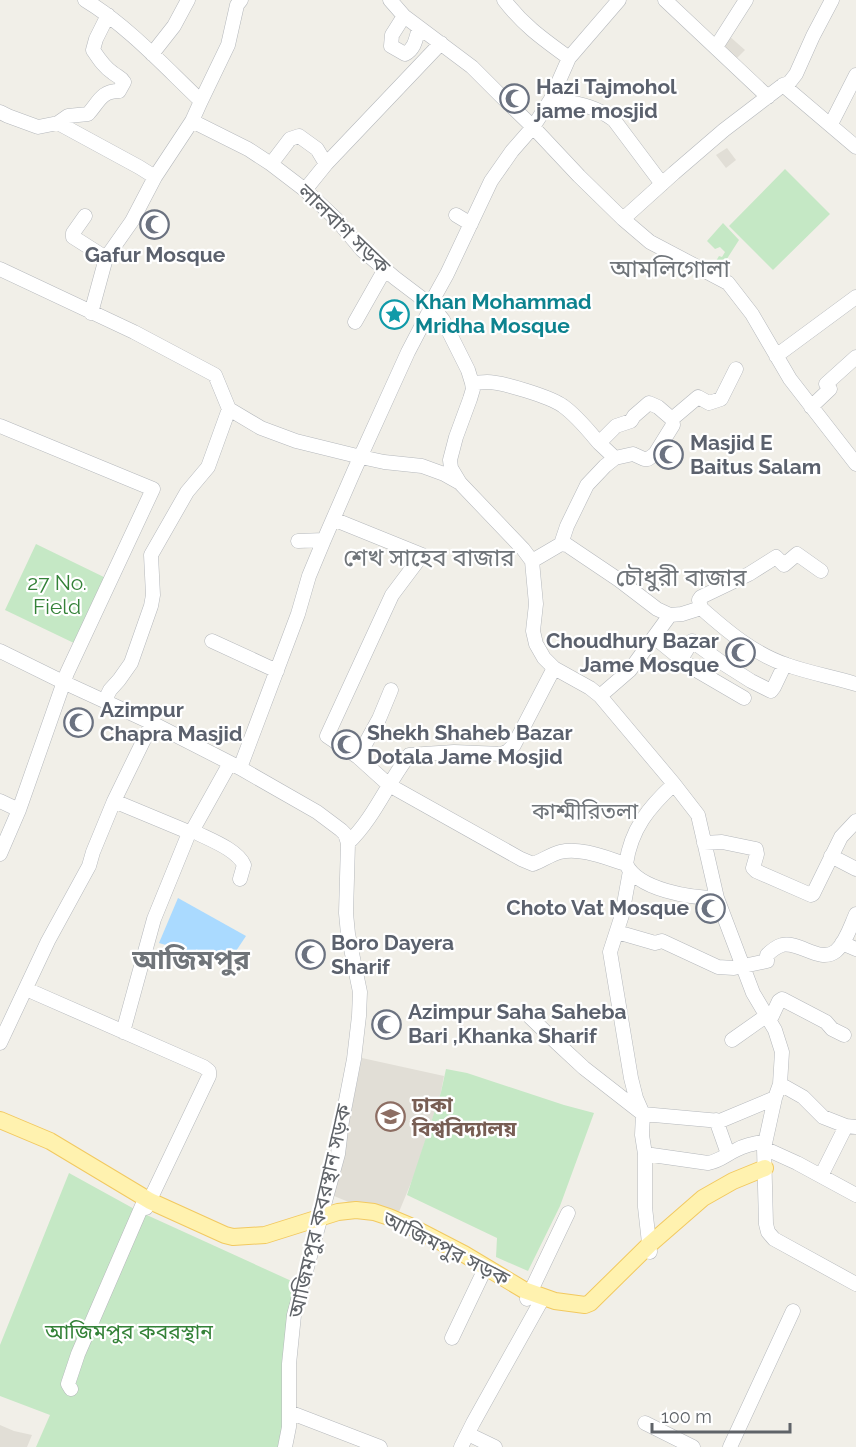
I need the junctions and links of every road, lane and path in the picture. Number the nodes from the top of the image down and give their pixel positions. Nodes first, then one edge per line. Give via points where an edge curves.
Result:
1 (85, 0) edge
2 (188, 0) edge
3 (241, 0) edge
4 (390, 0) edge
5 (504, 0) edge
6 (619, 0) edge
7 (665, 0) edge
8 (746, 0) edge
9 (832, 0) edge
10 (108, 15) junction
11 (404, 16) junction
12 (419, 28) junction
13 (441, 44) junction
14 (716, 47) junction
15 (152, 54) junction
16 (569, 58) junction
17 (856, 75) edge
18 (783, 85) junction
19 (768, 97) junction
20 (551, 99) junction
21 (201, 101) junction
22 (0, 112) edge
23 (192, 121) junction
24 (58, 123) junction
25 (831, 124) junction
26 (533, 127) junction
27 (856, 147) edge
28 (271, 164) junction
29 (326, 164) junction
30 (155, 177) junction
31 (662, 184) junction
32 (305, 190) junction
33 (456, 215) dead end
34 (85, 216) dead end
35 (623, 219) junction
36 (471, 224) junction
37 (106, 258) junction
38 (0, 269) edge
39 (384, 269) junction
40 (856, 297) edge
41 (432, 303) junction
42 (91, 313) junction
43 (355, 322) dead end
44 (776, 356) junction
45 (856, 357) edge
46 (736, 369) dead end
47 (472, 383) junction
48 (811, 407) junction
49 (229, 409) junction
50 (672, 419) junction
51 (0, 426) edge
52 (599, 443) junction
53 (361, 457) junction
54 (615, 458) junction
55 (856, 464) edge
56 (460, 483) junction
57 (333, 519) junction
58 (324, 540) junction
59 (298, 542) dead end
60 (561, 544) junction
61 (532, 561) junction
62 (820, 571) dead end
63 (701, 608) junction
64 (670, 615) junction
65 (654, 637) junction
66 (212, 641) dead end
67 (0, 651) edge
68 (681, 659) junction
69 (790, 666) junction
70 (554, 668) junction
71 (277, 671) junction
72 (63, 682) junction
73 (856, 684) edge
74 (391, 690) dead end
75 (600, 696) junction
76 (744, 698) dead end
77 (105, 700) junction
78 (152, 723) junction
79 (248, 746) junction
80 (358, 758) junction
81 (231, 763) junction
82 (674, 783) junction
83 (389, 785) junction
84 (0, 801) edge
85 (114, 801) junction
86 (19, 810) junction
87 (855, 825) edge
88 (191, 832) junction
89 (348, 843) junction
90 (704, 843) junction
91 (0, 854) edge
92 (831, 856) junction
93 (628, 867) junction
94 (856, 869) edge
95 (240, 879) dead end
96 (717, 898) junction
97 (856, 914) edge
98 (617, 932) junction
99 (842, 943) junction
100 (856, 950) edge
101 (743, 967) junction
102 (26, 989) junction
103 (766, 1016) junction
104 (530, 1017) dead end
105 (123, 1032) junction
106 (844, 1035) dead end
107 (732, 1040) dead end
108 (0, 1044) edge
109 (780, 1084) junction
110 (775, 1098) junction
111 (643, 1114) junction
112 (0, 1120) edge
113 (716, 1120) junction
114 (851, 1127) edge
115 (0, 1129) edge
116 (765, 1145) junction
117 (645, 1154) junction
118 (729, 1154) junction
119 (765, 1172) junction
120 (821, 1176) junction
121 (856, 1195) edge
122 (146, 1205) junction
123 (568, 1213) dead end
124 (319, 1220) junction
125 (650, 1249) junction
126 (483, 1273) junction
127 (856, 1284) edge
128 (532, 1298) junction
129 (793, 1311) dead end
130 (452, 1338) dead end
131 (70, 1389) dead end
132 (289, 1412) junction
133 (645, 1423) dead end
134 (468, 1434) junction
135 (285, 1447) edge
136 (380, 1447) edge
137 (461, 1447) edge
138 (495, 1447) edge
139 (693, 1447) edge
140 (730, 1447) edge

1 - 10 street
2 - 15 street
3 - 21 street via 228,45
4 - 11 street
5 - 16 street via 518,18
6 - 16 street
7 - 14 street
8 - 14 street
9 - 18 street via 796,74
10 - 15 street
10 - 24 street via 93,50 100,62 124,82 119,91 101,97 88,114 68,116
11 - 12 street
11 - 12 street via 392,35 392,46 408,52 415,45
12 - 13 street
13 - 26 street via 472,67
13 - 29 street
14 - 19 street
15 - 21 street
16 - 20 street
17 - 25 street
18 - 19 street
18 - 25 street
19 - 31 street
20 - 26 street
20 - 31 street via 591,106 614,120
21 - 23 street
22 - 24 street via 38,127
23 - 28 street, লালবাগ সড়ক
23 - 30 street
24 - 30 street
25 - 27 street
26 - 35 street
26 - 36 street via 491,181
28 - 29 street via 290,139 299,136 317,149
28 - 32 street, লালবাগ সড়ক
29 - 32 street
30 - 37 street via 132,221
31 - 35 street
32 - 39 street, লালবাগ সড়ক
33 - 36 street
34 - 37 street via 73,237
35 - 44 street via 650,242 728,284 752,314
36 - 41 street
37 - 42 street
38 - 42 street
39 - 41 street, লালবাগ সড়ক
39 - 43 street
40 - 44 street
41 - 47 street, লালবাগ সড়ক via 452,335
41 - 53 street
42 - 49 street via 215,375
44 - 48 street
45 - 48 street via 826,384 830,389
46 - 50 street via 721,399 709,403 698,397
47 - 52 street via 503,384 545,397 576,417
47 - 56 street via 450,460
48 - 55 street
49 - 53 street via 287,438
49 - 77 street via 208,467 187,492 151,555 151,606 131,663
50 - 52 street via 649,404
50 - 54 street via 673,425 650,458 633,454
51 - 72 street via 153,489
52 - 54 street
53 - 56 street via 422,466
53 - 57 street
54 - 60 street via 587,485
56 - 61 street
57 - 58 street
57 - 80 street via 422,555 392,595 327,736
58 - 59 street
58 - 71 street
60 - 61 street
60 - 64 street
61 - 70 street via 536,597 533,631 536,644
62 - 63 street via 797,554 784,566 776,557 701,597
63 - 64 street
63 - 69 street via 751,648
64 - 65 street
65 - 68 street
65 - 75 street via 630,670
66 - 71 street
67 - 72 street
68 - 69 street via 692,641 771,691
68 - 76 street
69 - 73 street
70 - 75 street
70 - 83 street via 508,751 409,755
71 - 79 street
72 - 77 street
72 - 86 street
74 - 80 street
75 - 82 street
77 - 78 street
78 - 81 street
78 - 85 street
79 - 81 street
79 - 81 street
80 - 83 street
81 - 88 street
81 - 89 street via 317,812 341,830
82 - 90 street via 698,815
82 - 93 street via 635,831 628,851
83 - 89 street via 365,825
83 - 93 street via 533,864 571,851
84 - 86 street
85 - 88 street
85 - 102 street via 89,866
86 - 91 street
87 - 92 street via 841,837
88 - 95 street via 239,857 244,865
88 - 105 street via 154,919
89 - 124 street, আজিমপুর কবরস্থান সড়ক via 346,913 360,992 359,1016 338,1154
90 - 92 street via 722,842 756,849 756,871 811,895
90 - 96 street
92 - 94 street
93 - 96 street via 664,890 683,896
93 - 98 street
96 - 101 street
97 - 99 street
98 - 101 street via 655,943 662,941 718,967
98 - 111 street via 610,952 631,1078
99 - 100 street
99 - 101 street via 835,952 823,955 785,944 771,951 767,961
101 - 103 street
102 - 105 street
102 - 108 street
103 - 106 street via 772,1016 782,999
103 - 107 street
103 - 109 street via 782,1052
104 - 111 street via 584,1068
105 - 122 street via 204,1067 209,1076
109 - 110 street
109 - 114 street via 803,1097 823,1117
110 - 113 street
110 - 116 street
111 - 113 street
111 - 117 street
112 - 122 main road, আজিমপুর সড়ক via 50,1141
113 - 118 street
114 - 120 street
115 - 122 main road, আজিমপুর সড়ক via 46,1149
116 - 118 street via 750,1144
116 - 119 street
116 - 120 street
117 - 118 street via 708,1164
117 - 125 street
119 - 125 main road, আজিমপুর সড়ক via 709,1204
119 - 127 street via 768,1232
120 - 121 street
122 - 124 main road, আজিমপুর সড়ক via 233,1245 260,1242 310,1227
122 - 131 street via 78,1354 68,1383
123 - 128 street
124 - 126 main road, আজিমপুর সড়ক via 356,1215 388,1222
124 - 128 main road, আজিমপুর সড়ক via 356,1210 389,1216 464,1254
124 - 132 street, আজিমপুর কবরস্থান সড়ক via 294,1315
125 - 128 main road, আজিমপুর সড়ক via 593,1309 562,1309
126 - 128 main road, আজিমপুর সড়ক
126 - 130 street
128 - 134 street
129 - 140 street
132 - 135 street, আজিমপুর কবরস্থান সড়ক
132 - 136 street
133 - 139 street
134 - 137 street
134 - 138 street

